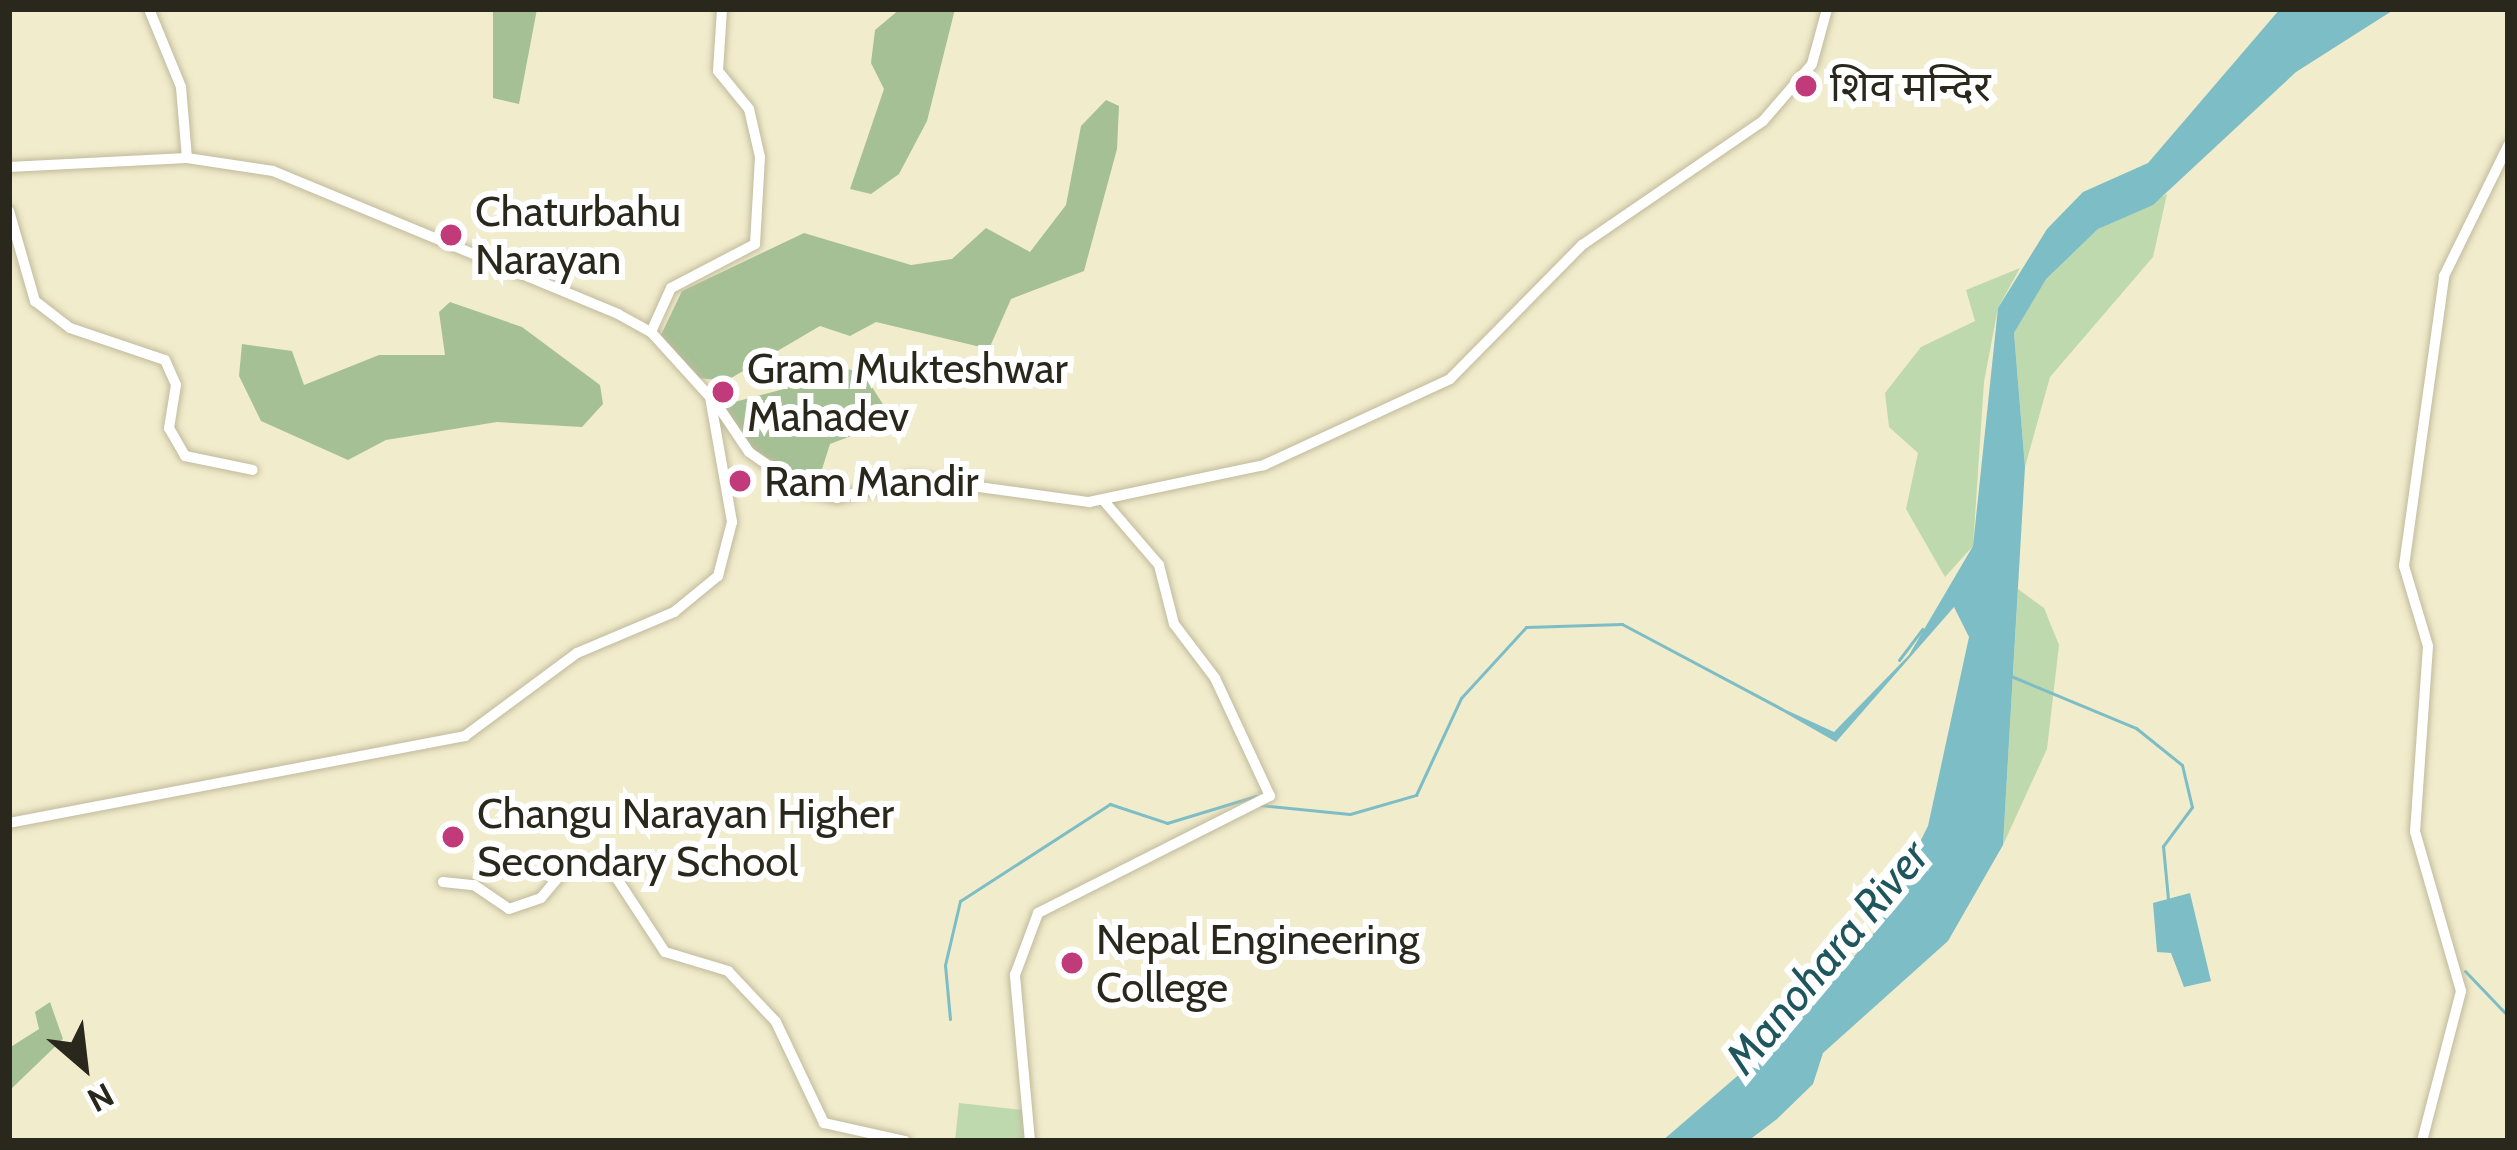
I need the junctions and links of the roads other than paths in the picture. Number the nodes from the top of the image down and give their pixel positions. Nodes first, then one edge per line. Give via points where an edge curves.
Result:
1 (149, 9) edge
2 (722, 9) edge
3 (1827, 9) edge
4 (2508, 146) edge
5 (187, 158) junction
6 (9, 167) edge
7 (9, 211) edge
8 (651, 332) junction
9 (710, 397) junction
10 (254, 470) dead end
11 (1103, 500) junction
12 (9, 823) edge
13 (443, 881) dead end
14 (905, 1141) edge
15 (1030, 1141) edge
16 (2422, 1141) edge

1 - 5 street via 181,87
2 - 8 street via 718,70 749,110 760,157 755,244 671,288
3 - 11 street via 1812,64 1763,122 1582,245 1439,387 1264,465
4 - 16 street via 2444,276 2404,566 2428,646 2415,832 2461,991
5 - 6 street
5 - 8 street via 273,171 392,212
7 - 10 street via 34,301 70,328 165,360 176,385 170,428 185,455
8 - 9 street
9 - 11 street via 749,452 815,494 914,478
9 - 12 street via 727,450 731,538 718,576 662,620 597,641 465,736
11 - 15 street via 1159,565 1174,624 1215,678 1270,796 1038,913 1015,974
13 - 14 street via 474,885 509,909 541,898 567,867 608,866 665,952 728,971 776,1022 824,1123

